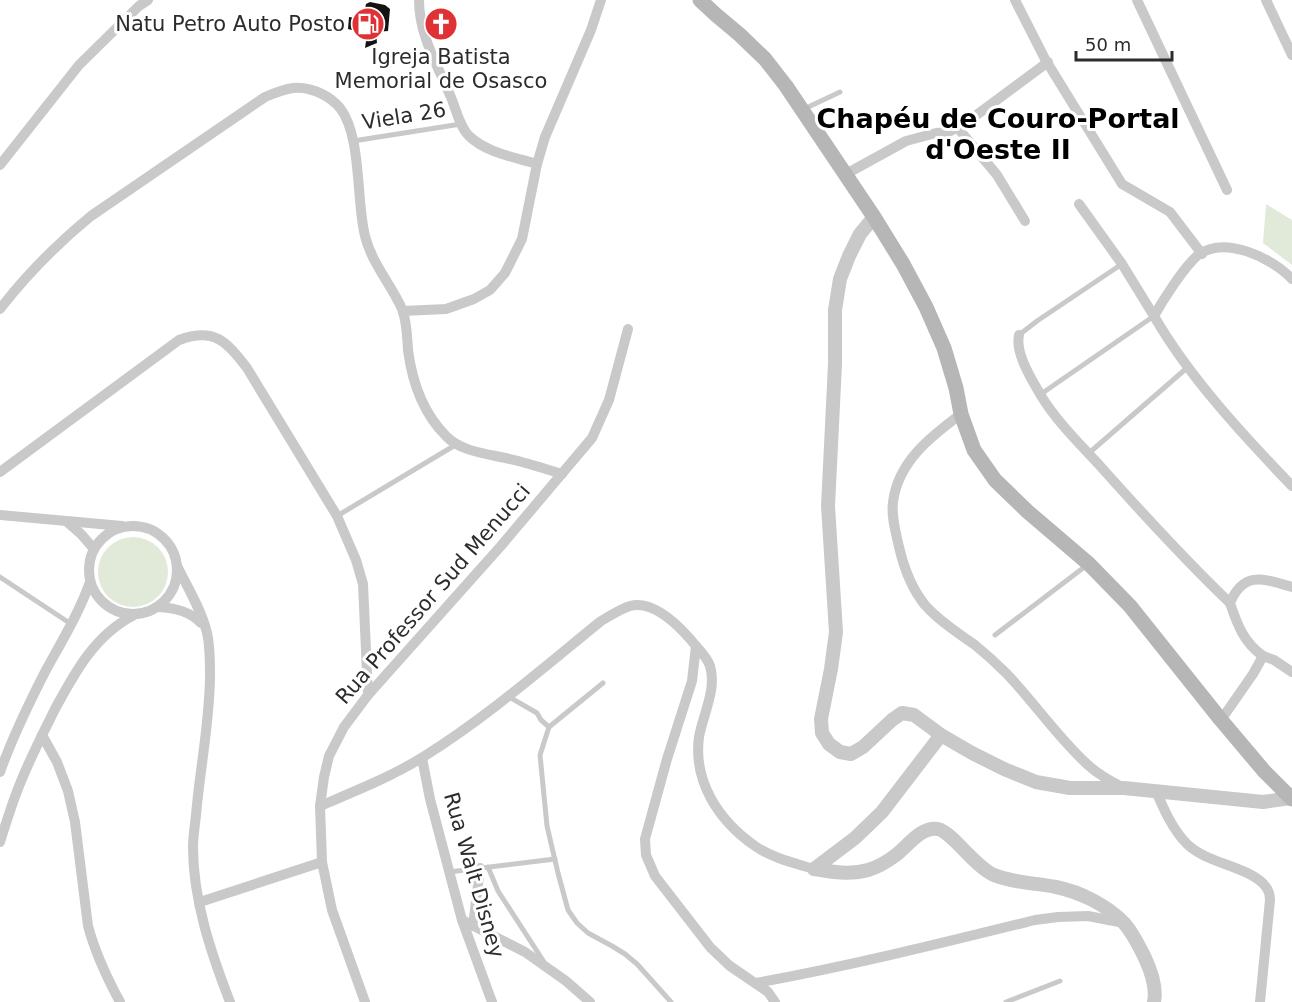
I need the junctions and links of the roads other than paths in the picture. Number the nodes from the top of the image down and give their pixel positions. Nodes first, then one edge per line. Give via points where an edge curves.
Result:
1 (148, 0) edge
2 (418, 0) edge
3 (601, 0) edge
4 (700, 0) edge
5 (1015, 0) edge
6 (1137, 0) edge
7 (1266, 0) edge
8 (1292, 55) edge
9 (1048, 62) junction
10 (840, 92) dead end
11 (802, 110) junction
12 (461, 124) junction
13 (957, 127) junction
14 (352, 141) junction
15 (537, 164) junction
16 (0, 165) edge
17 (846, 174) junction
18 (1227, 190) dead end
19 (1079, 204) dead end
20 (874, 217) junction
21 (1025, 221) dead end
22 (1202, 254) junction
23 (1122, 264) junction
24 (1292, 279) edge
25 (4, 295) edge
26 (0, 309) edge
27 (403, 311) junction
28 (1154, 316) junction
29 (628, 329) dead end
30 (1020, 335) joint
31 (1188, 367) junction
32 (1041, 394) junction
33 (961, 414) junction
34 (457, 444) junction
35 (1089, 453) junction
36 (0, 472) edge
37 (562, 474) junction
38 (1292, 486) edge
39 (0, 515) edge
40 (337, 516) junction
41 (66, 520) junction
42 (126, 526) junction
43 (94, 549) junction
44 (1089, 564) junction
45 (177, 566) junction
46 (0, 577) edge
47 (90, 582) junction
48 (1292, 586) edge
49 (1230, 603) junction
50 (158, 607) junction
51 (135, 614) junction
52 (72, 625) junction
53 (204, 626) junction
54 (995, 635) dead end
55 (696, 646) junction
56 (1263, 656) junction
57 (1289, 670) edge
58 (1292, 681) edge
59 (603, 683) dead end
60 (368, 695) junction
61 (509, 697) junction
62 (1221, 720) junction
63 (549, 727) junction
64 (42, 735) junction
65 (941, 735) junction
66 (422, 758) junction
67 (0, 772) edge
68 (1124, 788) junction
69 (1156, 791) junction
70 (1292, 799) edge
71 (320, 807) junction
72 (0, 842) edge
73 (555, 859) junction
74 (322, 862) junction
75 (484, 868) junction
76 (814, 869) junction
77 (449, 872) junction
78 (200, 902) junction
79 (462, 920) junction
80 (1124, 923) junction
81 (473, 926) junction
82 (547, 966) junction
83 (1060, 981) dead end
84 (756, 983) junction
85 (120, 1002) edge
86 (230, 1002) edge
87 (365, 1002) edge
88 (492, 1002) edge
89 (590, 1002) edge
90 (671, 1002) edge
91 (775, 1002) edge
92 (1006, 1002) edge
93 (1154, 1002) edge
94 (1260, 1002) edge

1 - 16 street via 79,65
2 - 12 street via 426,43
3 - 15 street
4 - 11 main road via 765,59
5 - 9 street
6 - 18 street
7 - 8 street
9 - 13 street
9 - 22 street via 1122,184 1170,212
10 - 11 lane
11 - 17 main road
12 - 14 lane, Viela 26
12 - 15 street via 468,135 489,150
13 - 17 street via 906,141
13 - 21 street via 997,175
14 - 25 street via 348,122 329,97 313,89 282,89 91,216
14 - 27 street via 367,242
15 - 27 street via 522,239 505,273 490,290 446,309
17 - 20 main road
19 - 23 street
20 - 33 main road via 926,307 944,348
20 - 65 street via 849,256 835,310 828,506 836,632 821,718 822,733 840,752 850,753 863,747 902,713 914,715
22 - 24 street via 1225,248 1241,250 1261,257
22 - 28 street via 1186,269
23 - 28 street
23 - 30 lane
25 - 26 street
27 - 34 street via 410,362 423,404 436,426
28 - 31 street
28 - 32 lane
29 - 37 street, Rua Professor Sud Menucci via 609,400 592,438
30 - 32 street via 1020,355
31 - 35 lane
31 - 38 street
32 - 35 street
33 - 44 main road via 974,450 995,480
33 - 68 street via 932,436 910,460 898,481 893,503 894,527 912,586 926,606 1004,671 1089,766
34 - 37 street
34 - 40 lane
35 - 49 street via 1157,530
36 - 40 street via 179,340 204,335 218,338 247,368
37 - 60 street, Rua Professor Sud Menucci
39 - 41 street
40 - 60 street via 363,584
41 - 42 street
41 - 43 street
42 - 43 street via 113,530
42 - 45 street via 150,529 160,535 169,543
43 - 47 street via 88,571
44 - 54 lane
44 - 62 main road via 1130,606
45 - 50 street via 176,581
45 - 53 street
46 - 52 lane
47 - 51 street via 107,606
47 - 52 street
48 - 49 street via 1250,580
49 - 56 street via 1243,636
50 - 51 street
50 - 53 street via 182,610
51 - 64 street via 108,631 95,645 74,674
52 - 67 street via 29,703
53 - 78 street via 210,660 210,695 193,846
55 - 61 street via 661,612 631,606 601,621
55 - 76 street via 710,664 711,674 698,762 707,792 715,807 755,846
55 - 84 street via 692,681 645,838 646,855 655,876 710,947
56 - 57 street
56 - 62 street
57 - 58 lane
59 - 63 lane
60 - 71 street, Rua Professor Sud Menucci via 329,756
61 - 63 lane via 537,713
61 - 66 street
62 - 70 main road
63 - 73 lane via 540,755 547,826
64 - 72 street via 16,792
64 - 85 street via 69,791 88,926
65 - 68 street via 1036,782 1070,788
65 - 76 street via 882,812
66 - 71 street
66 - 77 street, Rua Walt Disney
68 - 69 street
69 - 70 street via 1263,802
69 - 94 street via 1188,845 1255,878 1267,888 1270,900
71 - 74 street, Rua Professor Sud Menucci
73 - 75 lane
73 - 90 lane via 568,910 577,923 637,964
74 - 78 street
74 - 87 street, Rua Professor Sud Menucci via 332,910
75 - 77 lane
75 - 81 street
75 - 82 lane
76 - 80 street via 869,870 885,863 917,836 938,829 992,874 1076,893
77 - 79 street, Rua Walt Disney
78 - 86 street
79 - 81 street
79 - 88 street, Rua Walt Disney
80 - 84 street via 1088,916 1059,916
80 - 93 street via 1149,968
81 - 82 street
82 - 89 street
83 - 92 lane
84 - 91 street

